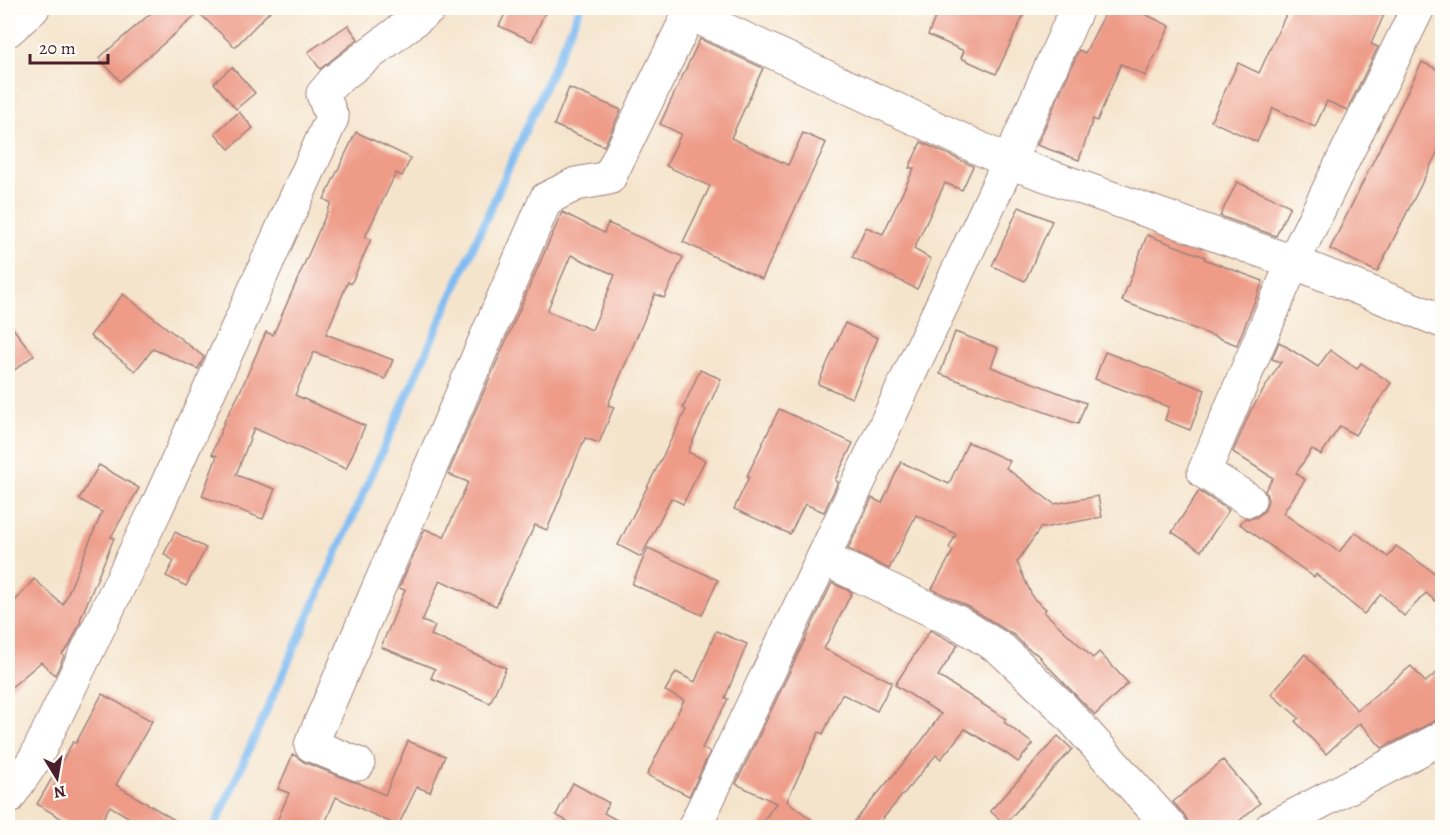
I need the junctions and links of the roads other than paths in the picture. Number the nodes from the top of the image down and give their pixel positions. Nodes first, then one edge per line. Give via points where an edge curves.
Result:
1 (33, 8) edge
2 (430, 8) edge
3 (1077, 8) edge
4 (1418, 8) edge
5 (690, 10) edge
6 (8, 30) edge
7 (1009, 162) junction
8 (1293, 262) junction
9 (1443, 321) edge
10 (1248, 500) dead end
11 (823, 558) junction
12 (1443, 738) edge
13 (358, 764) dead end
14 (8, 798) edge
15 (694, 828) edge
16 (1172, 828) edge
17 (1271, 828) edge

1 - 6 street
2 - 14 street via 334,81 323,94 333,118 156,509 36,758
3 - 7 street
4 - 8 street
5 - 7 street
5 - 13 street via 609,178 576,184 546,199 311,745
7 - 8 street
7 - 11 street
8 - 9 street
8 - 10 street via 1204,472
11 - 15 street
11 - 16 street via 959,623 1000,649 1061,706
12 - 17 street

